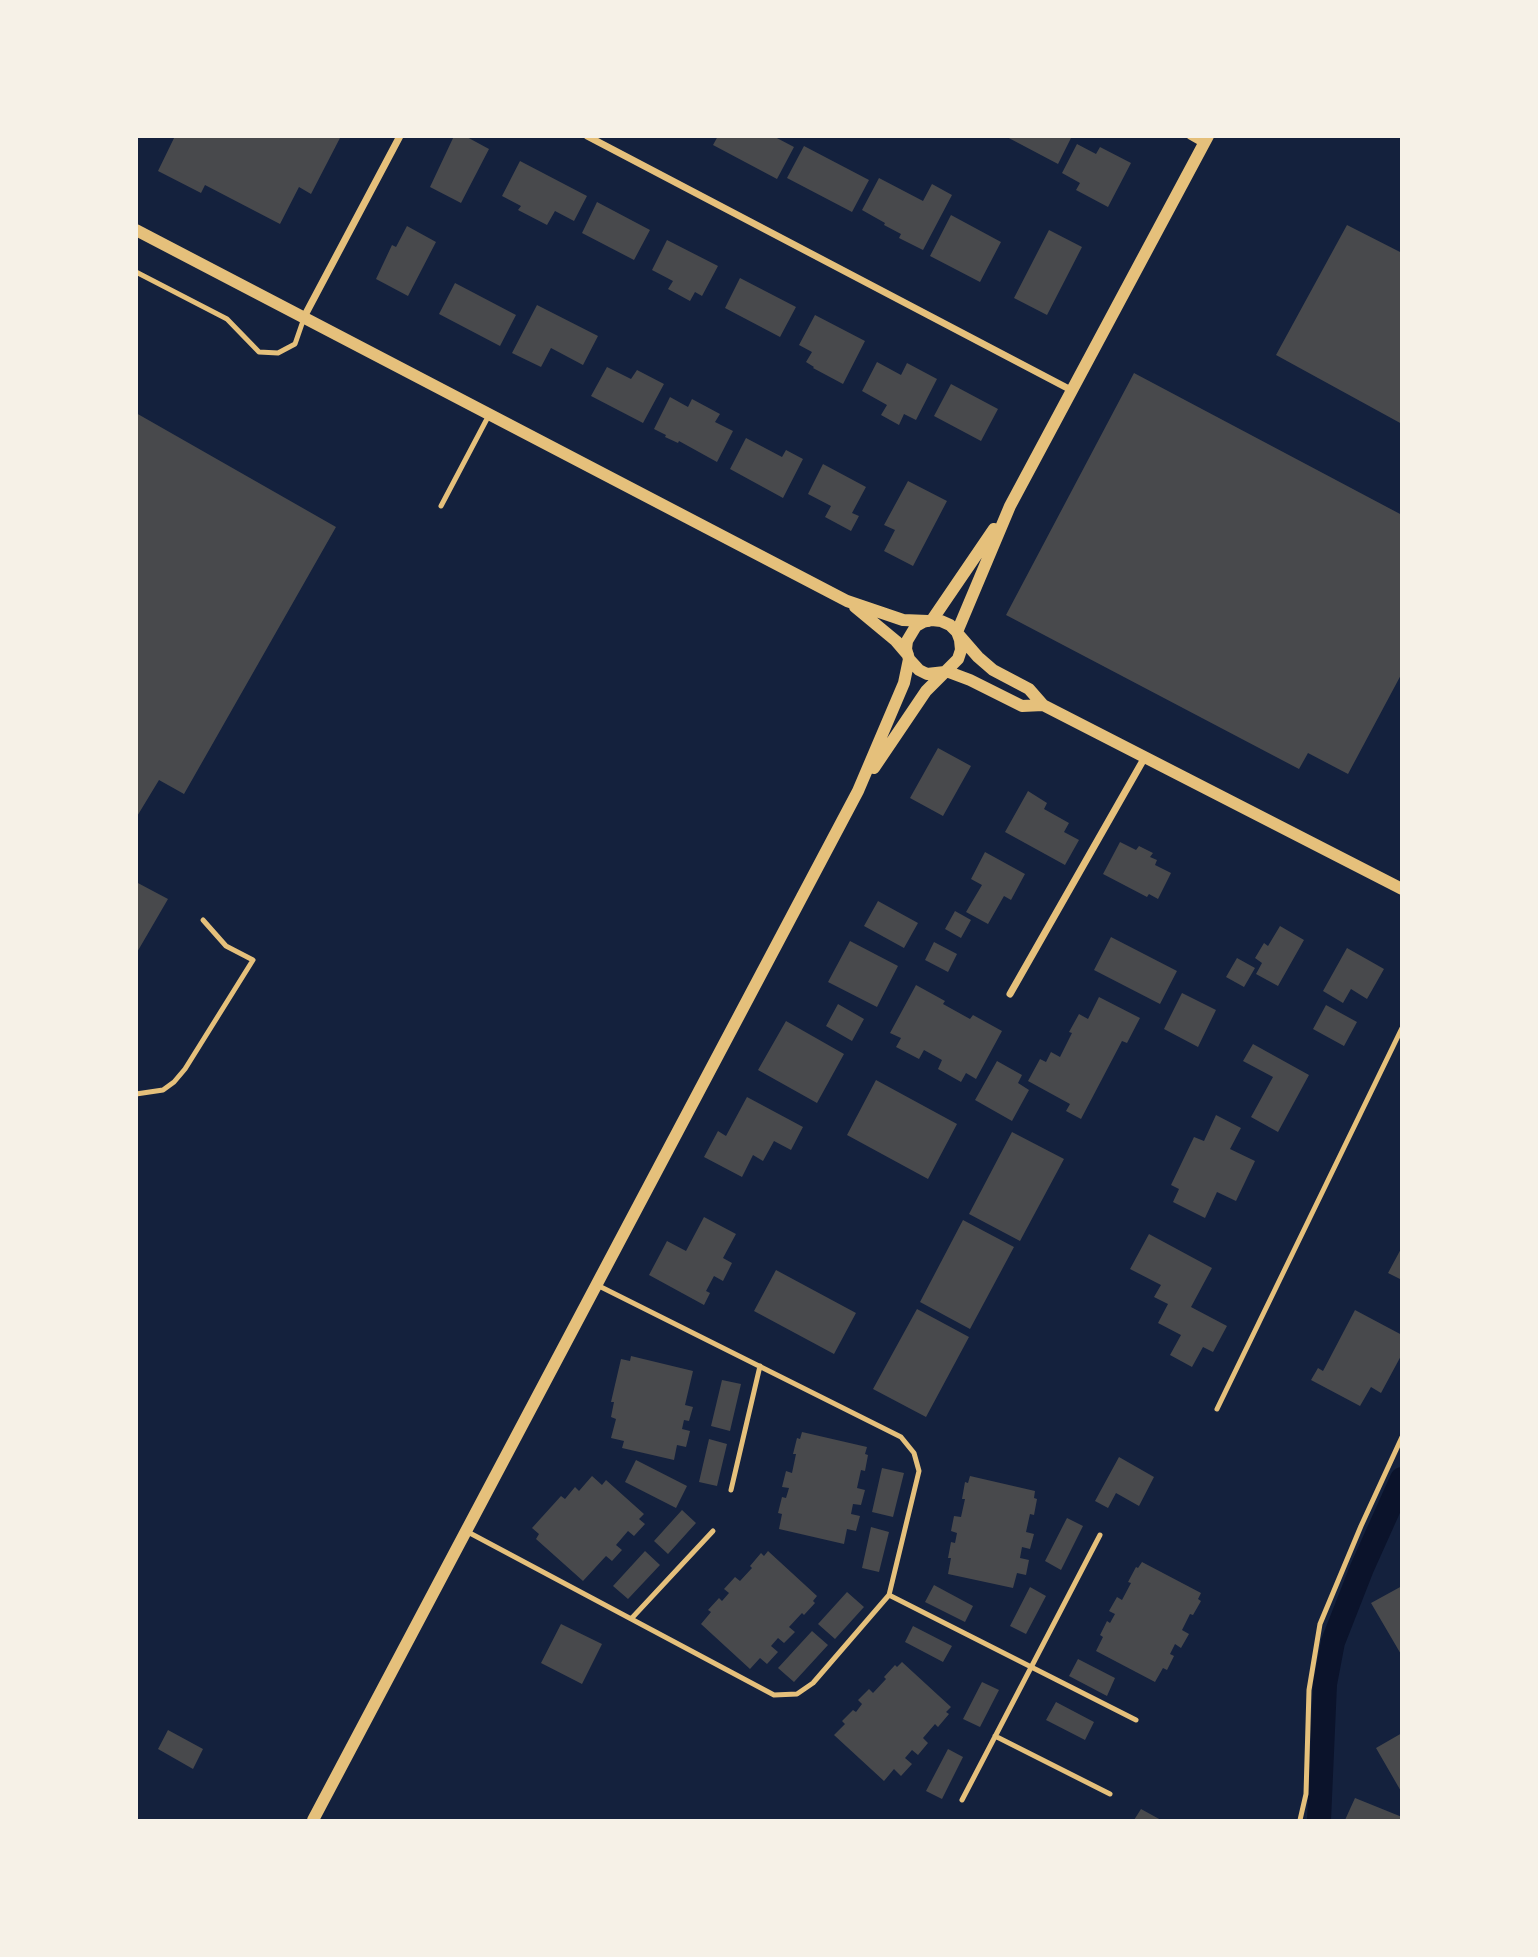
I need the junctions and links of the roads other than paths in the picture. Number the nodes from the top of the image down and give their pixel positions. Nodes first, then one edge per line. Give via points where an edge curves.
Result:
1 (401, 136) edge
2 (587, 136) edge
3 (1190, 136) edge
4 (1206, 140) edge
5 (136, 230) edge
6 (136, 272) edge
7 (304, 317) junction
8 (1071, 390) junction
9 (489, 415) junction
10 (441, 506) dead end
11 (1010, 506) junction
12 (846, 601) junction
13 (930, 620) junction
14 (957, 633) junction
15 (908, 657) junction
16 (945, 672) junction
17 (1043, 705) junction
18 (1145, 757) junction
19 (858, 791) junction
20 (1402, 889) edge
21 (203, 920) dead end
22 (1010, 994) dead end
23 (1402, 1028) edge
24 (136, 1094) edge
25 (596, 1285) junction
26 (760, 1366) junction
27 (1217, 1409) dead end
28 (1402, 1437) edge
29 (731, 1490) dead end
30 (466, 1531) junction
31 (713, 1531) dead end
32 (1100, 1535) dead end
33 (889, 1595) junction
34 (631, 1619) junction
35 (1030, 1667) junction
36 (1136, 1720) dead end
37 (995, 1736) junction
38 (1110, 1794) dead end
39 (962, 1800) dead end
40 (313, 1821) edge
41 (1300, 1821) edge

1 - 7 street
2 - 8 street
3 - 4 street
4 - 8 street
5 - 7 street
6 - 7 lane via 226,319 258,352 278,353 295,344
7 - 9 street
8 - 11 street
9 - 10 lane
9 - 12 street
11 - 13 street
11 - 14 street
12 - 13 street via 903,620
12 - 15 street via 896,641
13 - 14 street via 950,625
13 - 15 street via 911,633
14 - 16 street via 961,650
14 - 17 street via 993,670 1029,689
15 - 16 street via 927,674
15 - 19 street via 904,683
16 - 17 street via 1022,706
16 - 19 street via 926,691
17 - 18 street
18 - 20 street
18 - 22 street
19 - 25 street
21 - 24 lane via 226,946 253,960 174,1082 163,1090
23 - 27 lane
25 - 26 lane
25 - 30 street
26 - 29 lane
26 - 33 lane via 901,1437 914,1453 919,1472
28 - 41 lane via 1321,1624 1309,1690 1306,1794
30 - 34 lane
30 - 40 street
31 - 34 lane
32 - 35 lane
33 - 34 lane via 813,1683 797,1694 774,1695
33 - 35 lane
35 - 36 lane
35 - 37 lane
37 - 38 lane
37 - 39 lane

